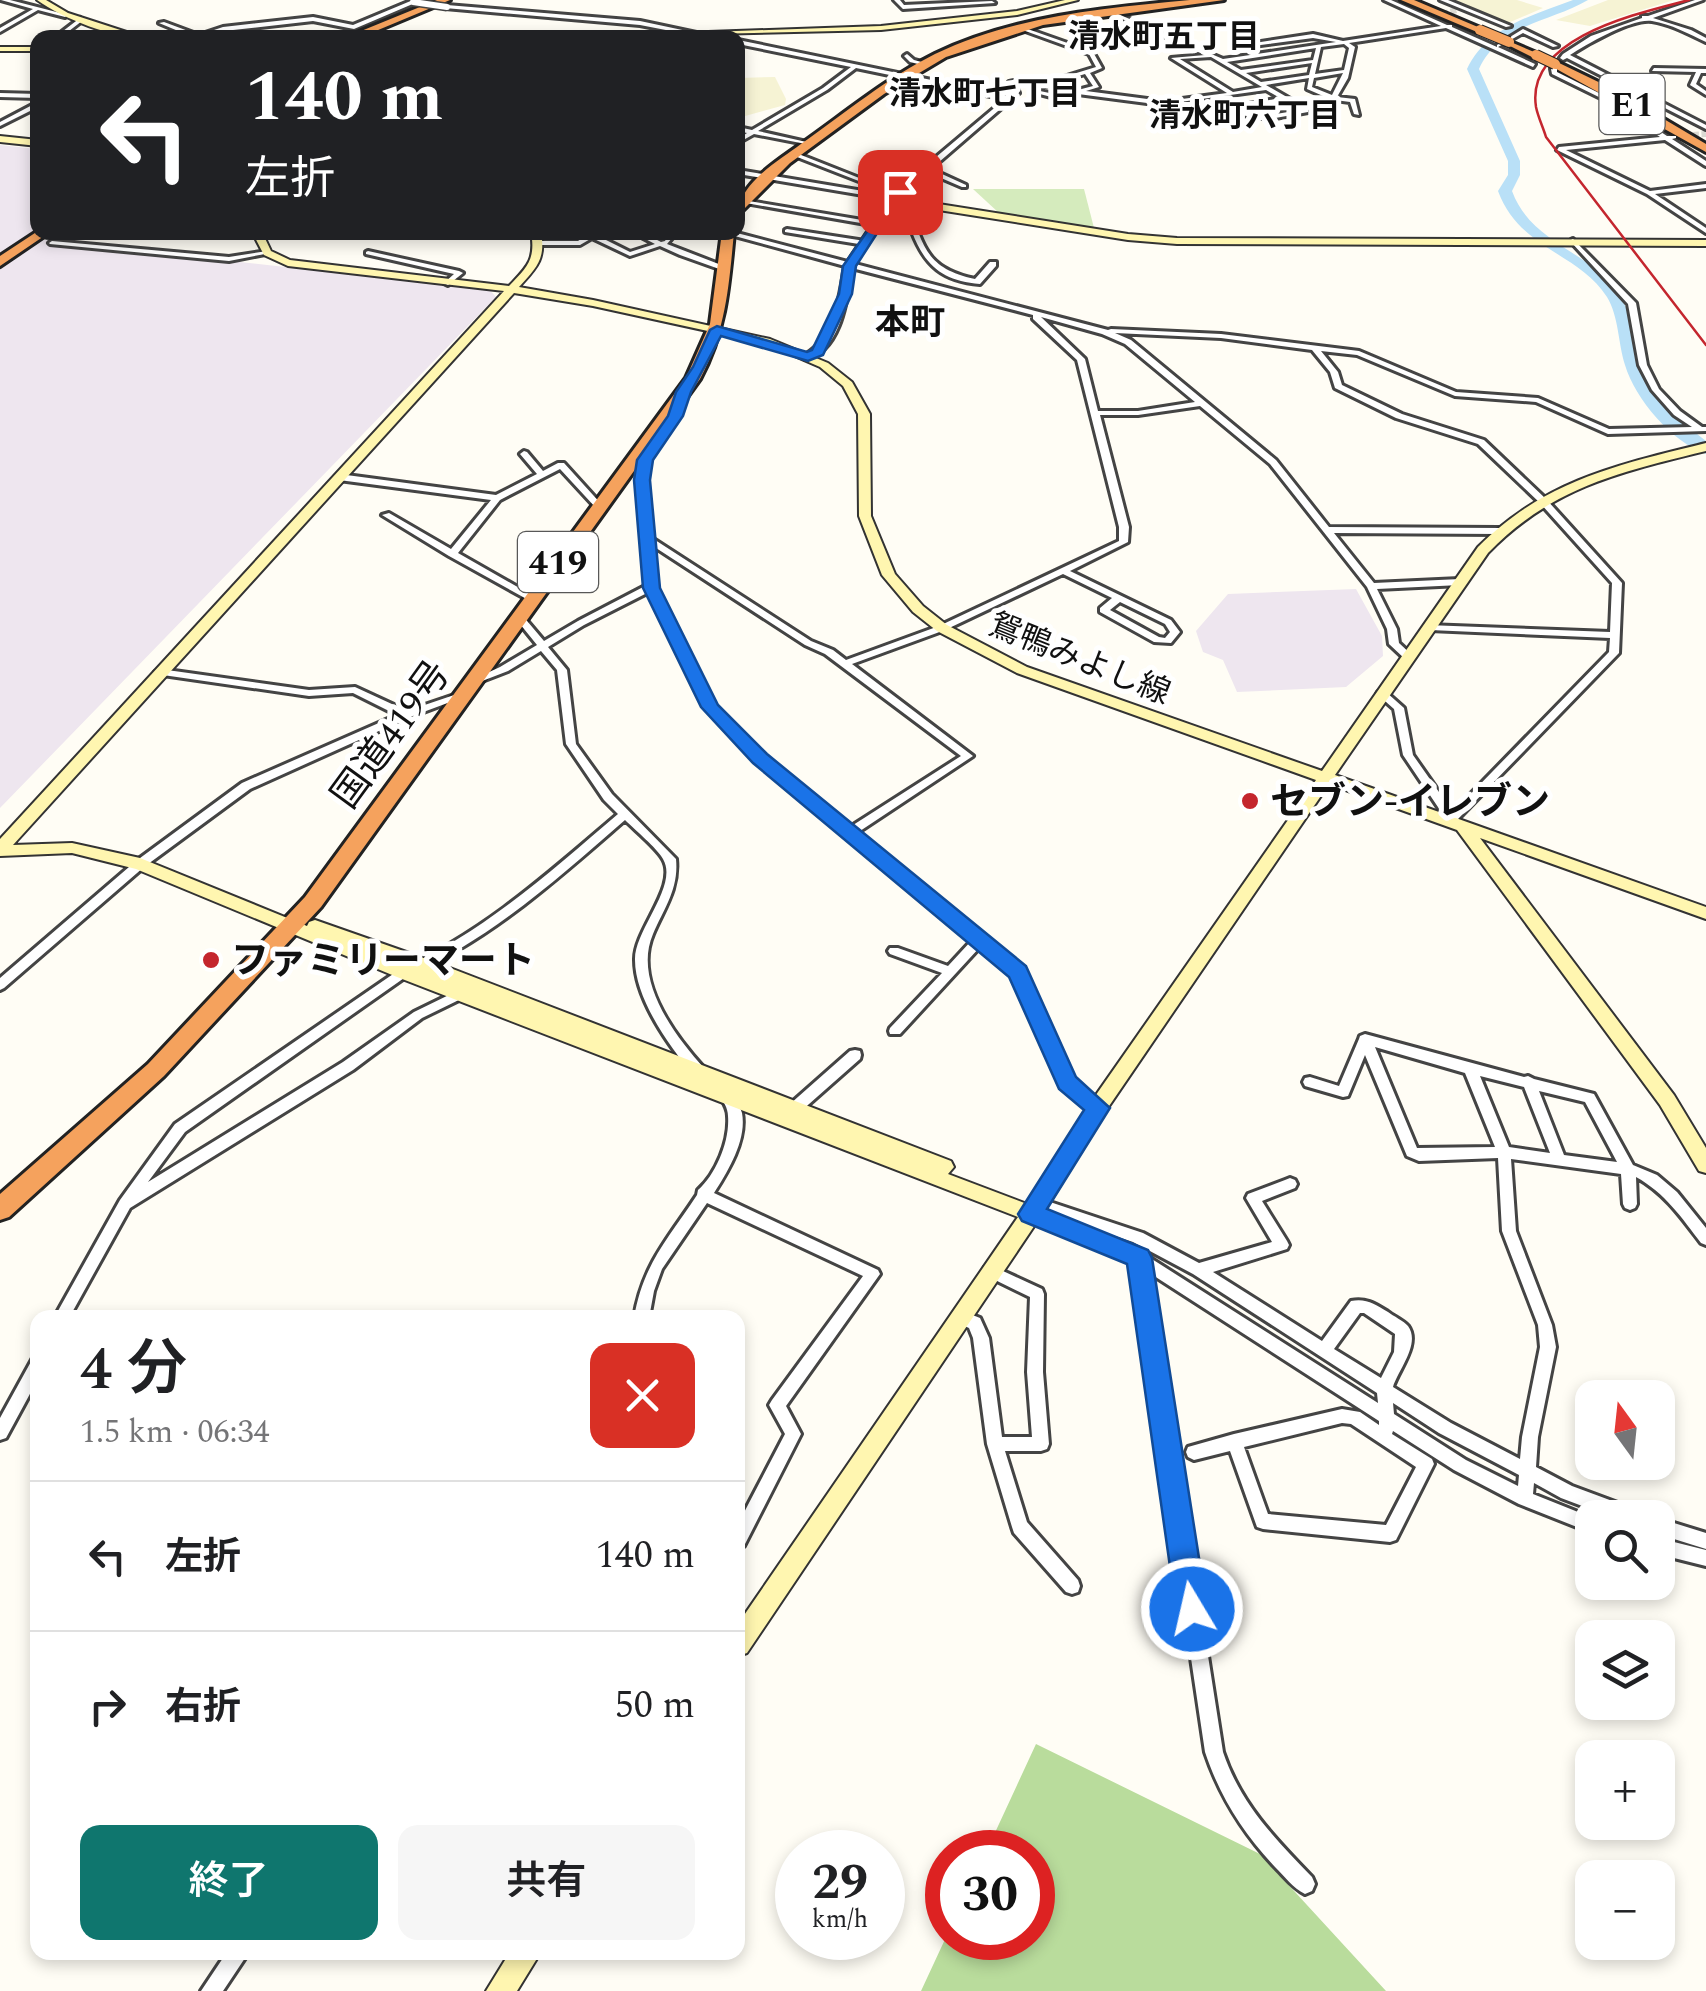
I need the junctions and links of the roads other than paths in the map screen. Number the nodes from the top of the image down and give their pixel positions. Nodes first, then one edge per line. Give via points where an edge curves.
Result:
1 (2, 0) edge
2 (400, 0) edge
3 (432, 0) edge
4 (465, 0) edge
5 (897, 0) edge
6 (984, 0) edge
7 (1074, 0) edge
8 (1084, 0) edge
9 (1219, 0) edge
10 (1387, 0) edge
11 (1406, 0) edge
12 (1420, 0) edge
13 (1442, 0) edge
14 (1702, 1) edge
15 (942, 3) edge
16 (39, 4) edge
17 (446, 4) edge
18 (992, 4) junction
19 (412, 7) junction
20 (1108, 12) junction
21 (1020, 15) junction
22 (1644, 18) junction
23 (80, 20) junction
24 (162, 23) dead end
25 (1038, 24) junction
26 (1450, 26) junction
27 (1020, 28) junction
28 (0, 30) edge
29 (67, 30) edge
30 (114, 30) edge
31 (181, 30) edge
32 (219, 30) edge
33 (358, 30) edge
34 (365, 30) edge
35 (389, 30) edge
36 (677, 30) edge
37 (745, 32) edge
38 (745, 34) edge
39 (1484, 35) junction
40 (1237, 40) dead end
41 (1706, 40) edge
42 (745, 44) edge
43 (1347, 44) junction
44 (1248, 46) junction
45 (1555, 46) dead end
46 (1496, 47) junction
47 (1319, 48) junction
48 (30, 49) edge
49 (2, 51) edge
50 (1266, 55) junction
51 (907, 56) dead end
52 (1213, 56) junction
53 (1537, 57) junction
54 (1559, 61) junction
55 (1695, 61) dead end
56 (1223, 62) junction
57 (1316, 62) junction
58 (926, 64) junction
59 (854, 67) junction
60 (1654, 70) dead end
61 (1346, 71) junction
62 (1704, 71) edge
63 (1242, 72) junction
64 (1087, 73) junction
65 (1312, 76) junction
66 (903, 78) junction
67 (1012, 82) dead end
68 (1265, 86) junction
69 (1310, 90) junction
70 (1078, 92) junction
71 (1706, 93) edge
72 (1232, 94) junction
73 (1279, 94) junction
74 (0, 96) edge
75 (30, 96) edge
76 (1059, 97) junction
77 (1010, 98) junction
78 (1333, 98) junction
79 (1070, 100) dead end
80 (1287, 100) junction
81 (1298, 106) junction
82 (1165, 107) junction
83 (30, 108) edge
84 (1219, 110) junction
85 (1306, 111) junction
86 (1357, 114) dead end
87 (1316, 116) dead end
88 (0, 124) edge
89 (1706, 127) edge
90 (745, 130) edge
91 (754, 132) junction
92 (745, 136) edge
93 (1670, 137) junction
94 (0, 139) edge
95 (1706, 140) edge
96 (30, 142) edge
97 (808, 144) junction
98 (1706, 150) edge
99 (794, 154) junction
100 (1706, 164) edge
101 (925, 170) junction
102 (745, 173) edge
103 (765, 177) junction
104 (964, 186) dead end
105 (1706, 186) edge
106 (1649, 192) junction
107 (745, 197) edge
108 (900, 199) junction
109 (745, 201) edge
110 (877, 224) junction
111 (788, 231) dead end
112 (916, 231) junction
113 (1706, 231) edge
114 (745, 238) edge
115 (44, 240) edge
116 (65, 240) edge
117 (260, 240) edge
118 (538, 240) edge
119 (555, 240) edge
120 (585, 240) edge
121 (606, 240) edge
122 (653, 240) edge
123 (665, 240) edge
124 (726, 240) edge
125 (1568, 241) junction
126 (864, 242) junction
127 (1706, 242) edge
128 (661, 244) junction
129 (267, 253) junction
130 (368, 253) dead end
131 (0, 262) edge
132 (993, 264) dead end
133 (849, 266) junction
134 (726, 268) junction
135 (448, 283) junction
136 (512, 289) junction
137 (1036, 314) junction
138 (717, 330) junction
139 (1105, 332) junction
140 (1314, 348) junction
141 (808, 357) junction
142 (683, 392) junction
143 (1203, 402) junction
144 (1096, 413) junction
145 (1699, 429) edge
146 (1706, 447) edge
147 (524, 454) dead end
148 (541, 474) junction
149 (339, 477) junction
150 (497, 498) junction
151 (1543, 501) junction
152 (599, 506) junction
153 (386, 516) dead end
154 (1326, 530) junction
155 (1499, 530) junction
156 (648, 540) junction
157 (452, 554) junction
158 (1064, 571) junction
159 (1460, 582) junction
160 (1371, 586) junction
161 (652, 587) junction
162 (532, 598) junction
163 (1119, 598) junction
164 (519, 617) junction
165 (942, 628) junction
166 (1614, 635) junction
167 (1419, 642) junction
168 (544, 645) junction
169 (843, 664) junction
170 (160, 672) junction
171 (472, 687) junction
172 (1382, 694) junction
173 (406, 715) junction
174 (1328, 778) junction
175 (624, 815) junction
176 (1457, 823) junction
177 (850, 832) junction
178 (0, 850) edge
179 (140, 864) junction
180 (1706, 913) edge
181 (290, 925) junction
182 (980, 939) junction
183 (894, 951) dead end
184 (426, 965) junction
185 (950, 971) junction
186 (403, 973) junction
187 (0, 985) edge
188 (462, 994) junction
189 (895, 1031) dead end
190 (1365, 1039) junction
191 (854, 1054) dead end
192 (694, 1068) junction
193 (1470, 1069) junction
194 (1528, 1081) junction
195 (1310, 1082) dead end
196 (730, 1097) junction
197 (795, 1108) junction
198 (1098, 1108) junction
199 (1504, 1152) junction
200 (1559, 1158) junction
201 (1706, 1165) edge
202 (1628, 1169) junction
203 (1290, 1184) dead end
204 (703, 1194) junction
205 (125, 1204) junction
206 (1630, 1204) dead end
207 (0, 1208) edge
208 (1035, 1208) junction
209 (1706, 1239) edge
210 (1139, 1258) junction
211 (1198, 1270) junction
212 (990, 1272) junction
213 (66, 1310) edge
214 (643, 1310) edge
215 (960, 1316) junction
216 (1323, 1350) junction
217 (30, 1378) edge
218 (1385, 1388) junction
219 (1389, 1417) junction
220 (0, 1434) edge
221 (1383, 1437) junction
222 (1234, 1441) junction
223 (994, 1444) junction
224 (1194, 1452) dead end
225 (1528, 1473) junction
226 (1525, 1498) junction
227 (1588, 1500) edge
228 (1575, 1517) edge
229 (745, 1527) edge
230 (1675, 1531) edge
231 (1706, 1541) edge
232 (1675, 1550) edge
233 (1706, 1558) edge
234 (1072, 1586) dead end
235 (745, 1634) edge
236 (1305, 1884) dead end
237 (233, 1960) edge
238 (521, 1960) edge
239 (211, 1991) edge
240 (500, 1991) edge

1 - 16 street
2 - 19 street
3 - 33 highway
4 - 35 highway
5 - 15 street via 903,7
6 - 18 street
7 - 21 street
8 - 21 street
9 - 20 highway
10 - 26 street
11 - 39 highway, E1
12 - 39 highway, E1
13 - 39 street via 1508,26
14 - 22 street
15 - 18 street
16 - 23 street
16 - 28 street
17 - 19 highway
17 - 36 street
18 - 21 street
19 - 32 street via 354,27 314,19
19 - 34 highway
20 - 25 highway
20 - 52 street
21 - 25 street
21 - 37 street
21 - 38 street via 901,29
22 - 41 street
22 - 54 street via 1593,37
23 - 29 street
23 - 30 street
24 - 31 street
25 - 27 highway
26 - 39 street
26 - 43 street
27 - 58 highway
27 - 64 street via 1090,53 1098,70
39 - 46 street
39 - 53 highway, E1, bridge via 1513,41
40 - 44 street
42 - 59 street
43 - 44 street via 1313,36
43 - 47 street
43 - 61 street via 1352,59
44 - 50 street
45 - 46 street via 1523,31
46 - 53 street
47 - 50 street
47 - 57 street
48 - 49 street
50 - 56 street
51 - 58 street
52 - 56 street
52 - 72 street via 1174,58
53 - 54 highway, E1, bridge
54 - 89 street
54 - 93 street via 1554,73
54 - 95 highway, E1
54 - 98 highway, E1
55 - 62 street
56 - 63 street
57 - 63 street
57 - 65 street
58 - 66 highway
59 - 66 street
59 - 91 street
60 - 62 street
61 - 65 street
61 - 78 street
62 - 71 street via 1693,86
63 - 68 street
64 - 70 street via 1096,86
64 - 76 street via 1036,87
65 - 68 street
65 - 69 street
66 - 77 street
66 - 97 highway
67 - 77 street via 1017,92
68 - 72 street
68 - 73 street
69 - 73 street
69 - 78 street
70 - 76 street
70 - 82 street
72 - 82 street
73 - 80 street
74 - 75 street
76 - 79 street
77 - 101 street
78 - 81 street
78 - 86 street via 1353,100
80 - 81 street
80 - 84 street
81 - 85 street
82 - 84 street
83 - 88 street
84 - 85 street via 1270,117
85 - 87 street
90 - 91 street
91 - 92 street
91 - 97 street
93 - 100 street
93 - 106 street via 1559,149
94 - 96 street
97 - 99 highway
99 - 103 highway
99 - 108 street
101 - 104 street
101 - 108 street
102 - 103 street
103 - 107 highway
103 - 108 street
105 - 106 street
106 - 113 street
108 - 110 street
108 - 112 street
108 - 125 street via 1163,240
109 - 110 street
110 - 112 street
110 - 126 street
111 - 126 street
112 - 132 street via 930,265 947,275 977,282
114 - 133 street
115 - 131 highway
116 - 129 street via 229,259
117 - 129 street
118 - 136 street via 536,261
119 - 120 street
121 - 128 street via 630,254
122 - 128 street
123 - 128 street
124 - 134 highway, 国道419号 / 419
125 - 127 street
125 - 145 street via 1632,303 1643,364 1656,390
126 - 133 street
128 - 134 street
129 - 135 street, 鴛鴨みよし線 via 309,267
130 - 135 street via 458,273
133 - 137 street
133 - 141 street via 846,294 822,349
134 - 138 highway, 国道419号 / 419
135 - 136 street, 鴛鴨みよし線
136 - 138 street, 鴛鴨みよし線
136 - 149 street
137 - 139 street
137 - 144 street via 1079,356
138 - 141 street, 鴛鴨みよし線
138 - 142 highway, 国道419号 / 419
139 - 140 street
139 - 143 street via 1128,342
140 - 145 street via 1359,353 1455,394 1538,400 1608,432
140 - 151 street via 1338,386 1399,416 1481,442
141 - 165 street, 鴛鴨みよし線 via 857,397 864,414 865,516 878,556 905,596
142 - 152 highway, 国道419号 / 419
142 - 156 street via 645,460
143 - 144 street
143 - 154 street via 1273,462
144 - 158 street via 1126,536
146 - 151 street via 1580,481
147 - 148 street
148 - 150 street
148 - 152 street via 561,465
149 - 150 street
149 - 170 street
150 - 157 street
151 - 155 street
151 - 166 street via 1613,574
152 - 162 highway, 国道419号 / 419
153 - 157 street
154 - 155 street
154 - 160 street
155 - 159 street
156 - 161 street
156 - 169 street
157 - 162 street
158 - 163 street
158 - 165 street
159 - 160 street
159 - 167 street
160 - 167 street via 1394,644
161 - 168 street
161 - 177 street via 710,707
162 - 164 highway, 国道419号 / 419
163 - 163 street via 1168,622 1175,632 1168,641 1157,640 1102,610
164 - 168 street
164 - 171 highway, 国道419号 / 419
165 - 169 street
165 - 174 street, 鴛鴨みよし線 via 1022,670
166 - 167 street
166 - 176 street via 1614,653
167 - 172 street
168 - 171 street
168 - 175 street via 562,670 571,744
169 - 177 street via 968,756
170 - 173 street via 309,693 355,690
170 - 178 street
171 - 173 street
171 - 181 highway, 国道419号 / 419
172 - 174 street
172 - 176 street via 1399,708 1408,755
173 - 179 street via 246,786
174 - 176 street, 鴛鴨みよし線
174 - 198 street
175 - 184 street via 540,887
175 - 192 street via 670,860 670,882 641,948 640,972
176 - 180 street, 鴛鴨みよし線
176 - 201 street via 1667,1100
177 - 182 street
178 - 179 street via 72,848
179 - 181 street
179 - 187 street
181 - 184 street via 314,925
181 - 186 street
181 - 207 highway, 国道419号 / 419 via 156,1070
182 - 185 street
182 - 198 street via 1018,972 1067,1083
183 - 185 street
184 - 186 street
184 - 192 street
185 - 189 street
186 - 188 street
186 - 205 street via 180,1128
188 - 196 street
188 - 205 street via 418,1015
190 - 193 street
190 - 195 street via 1343,1092
190 - 199 street via 1412,1152
191 - 197 street
192 - 196 street
192 - 197 street
193 - 194 street
193 - 199 street
194 - 200 street
194 - 202 street via 1589,1098
196 - 204 street via 733,1147
196 - 208 street
197 - 208 street
198 - 208 street
199 - 200 street
199 - 225 street via 1509,1231 1548,1347
200 - 202 street
202 - 206 street
202 - 209 street via 1664,1188
203 - 211 street via 1253,1198 1282,1245
204 - 214 street via 656,1266
204 - 229 street via 874,1274 778,1405 793,1434
205 - 213 street
208 - 210 street
208 - 211 street via 1138,1237
208 - 212 street
210 - 219 street
210 - 236 street via 1214,1752 1246,1824
211 - 216 street
212 - 215 street
212 - 223 street via 1037,1294 1034,1372 1041,1444
215 - 223 street via 975,1323 981,1338
215 - 235 street
216 - 218 street
216 - 218 street via 1356,1306 1367,1308 1405,1336
217 - 220 street
218 - 219 street
218 - 225 street
219 - 221 street
219 - 226 street
221 - 222 street via 1342,1416
221 - 222 street via 1426,1464 1390,1534 1263,1521
222 - 224 street
223 - 234 street via 1020,1527
225 - 226 street
225 - 227 street
226 - 228 street
230 - 231 street
232 - 233 street
237 - 239 street
238 - 240 street

